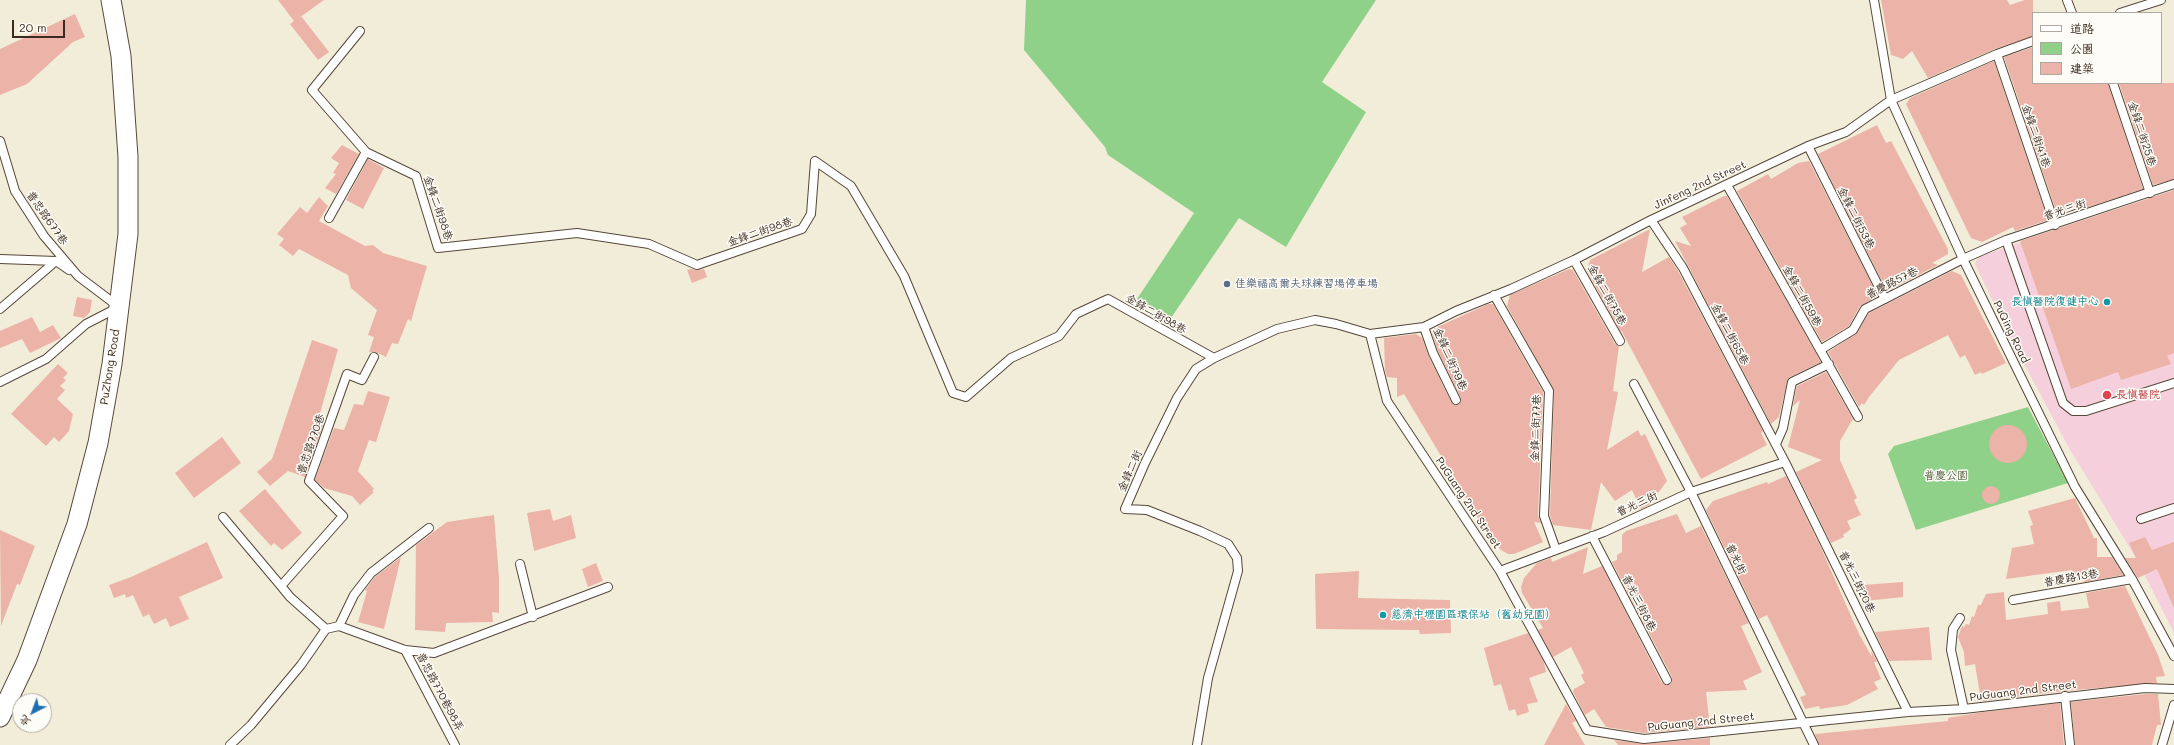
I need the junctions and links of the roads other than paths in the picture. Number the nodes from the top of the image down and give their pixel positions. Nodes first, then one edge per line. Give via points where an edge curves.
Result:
1 (111, 0) edge
2 (1874, 0) edge
3 (2067, 0) edge
4 (2161, 0) edge
5 (2072, 12) edge
6 (2123, 12) edge
7 (360, 31) dead end
8 (2032, 41) edge
9 (1998, 54) junction
10 (2113, 84) edge
11 (1890, 100) junction
12 (0, 141) edge
13 (1808, 146) junction
14 (366, 152) junction
15 (2174, 184) edge
16 (1727, 185) junction
17 (2150, 193) junction
18 (329, 218) dead end
19 (1652, 220) junction
20 (2055, 225) junction
21 (2006, 240) junction
22 (0, 259) edge
23 (1963, 259) junction
24 (1574, 260) junction
25 (56, 261) junction
26 (78, 276) junction
27 (1494, 295) junction
28 (1886, 299) junction
29 (119, 307) junction
30 (0, 309) edge
31 (1424, 327) junction
32 (1370, 334) junction
33 (1620, 341) dead end
34 (1820, 350) junction
35 (374, 357) dead end
36 (1214, 358) junction
37 (1829, 364) junction
38 (0, 382) edge
39 (2174, 383) edge
40 (1634, 384) dead end
41 (1456, 400) dead end
42 (1858, 417) dead end
43 (1776, 444) junction
44 (1785, 462) junction
45 (1690, 492) junction
46 (2174, 508) edge
47 (223, 517) dead end
48 (2141, 519) dead end
49 (429, 528) dead end
50 (1592, 536) junction
51 (1556, 550) junction
52 (520, 564) dead end
53 (1500, 571) junction
54 (2132, 579) junction
55 (281, 586) junction
56 (608, 587) dead end
57 (2013, 600) dead end
58 (533, 617) junction
59 (1960, 618) dead end
60 (339, 626) junction
61 (326, 629) junction
62 (405, 650) junction
63 (2174, 656) edge
64 (1666, 680) dead end
65 (2174, 690) edge
66 (2065, 696) junction
67 (2174, 705) edge
68 (1964, 709) junction
69 (1908, 712) junction
70 (0, 717) edge
71 (1803, 722) junction
72 (1644, 739) junction
73 (230, 745) edge
74 (455, 745) edge
75 (1197, 745) edge
76 (1651, 745) edge
77 (1814, 745) edge
78 (2070, 745) edge
79 (2162, 745) edge

1 - 29 street, PuZhong Road via 121,56 128,158 128,234
2 - 11 lane, PuQing Road
3 - 5 lane
4 - 6 lane
7 - 14 lane, 金鋒二街98巷 via 312,90
8 - 9 lane, Jinfeng 2nd Street
9 - 11 lane, Jinfeng 2nd Street
9 - 20 lane, 金鋒二街41巷
10 - 17 lane, 金鋒二街25巷
11 - 13 lane, Jinfeng 2nd Street via 1846,132
11 - 23 lane, PuQing Road
12 - 26 lane, 普忠路677巷 via 15,191 44,236
13 - 16 lane, Jinfeng 2nd Street
13 - 28 lane, 金鋒二街53巷
14 - 18 lane
14 - 36 lane, 金鋒二街98巷 via 416,176 438,248 577,233 649,244 697,264 802,230 811,214 815,161 851,186 900,269 953,393 966,397 1010,358 1059,336 1076,314 1108,299
15 - 17 lane, 普光三街
16 - 19 lane, Jinfeng 2nd Street
16 - 34 lane, 金鋒二街59巷
17 - 20 lane, 普光三街
19 - 24 lane, Jinfeng 2nd Street
19 - 43 lane, 金鋒二街65巷 via 1683,268
20 - 21 lane, 普光三街
21 - 23 lane, 普光三街
21 - 39 lane via 2063,403 2073,411 2086,411
22 - 25 lane
23 - 28 lane, 普慶路57巷
23 - 54 lane, PuQing Road via 2075,487
24 - 27 lane, Jinfeng 2nd Street
24 - 33 lane, 金鋒二街75巷
25 - 26 lane
25 - 30 lane
26 - 29 lane, 普忠路677巷
27 - 31 lane, Jinfeng 2nd Street
27 - 51 lane, 金鋒二街77巷 via 1549,391 1544,516
28 - 34 lane, 普慶路57巷 via 1865,309 1853,330
29 - 38 lane via 86,324 46,359
29 - 70 street, PuZhong Road via 98,443 77,524 27,660
31 - 32 lane, Jinfeng 2nd Street
31 - 41 lane, 金鋒二街79巷 via 1433,354
32 - 36 lane, 金鋒二街 via 1315,320 1277,329
32 - 53 lane, PuGuang 2nd Street via 1387,401
34 - 37 lane, 金鋒二街59巷
35 - 55 lane, 普忠路770巷 via 362,380 347,374 308,481 343,516
36 - 75 lane, 金鋒二街 via 1196,370 1177,398 1125,509 1147,510 1200,531 1228,544 1237,558 1238,571 1208,678
37 - 42 lane, 金鋒二街59巷
37 - 43 lane via 1792,382 1783,428
40 - 45 lane, 普光街
43 - 44 lane, 金鋒二街65巷
44 - 45 lane, 普光三街
44 - 69 lane, 普光三街20巷
45 - 50 lane, 普光三街
45 - 71 lane, 普光街
46 - 48 lane
47 - 55 lane
49 - 60 lane via 371,573 354,595
50 - 51 lane, 普光三街
50 - 64 lane, 普光三街8巷
51 - 53 lane, 普光三街
52 - 58 lane
53 - 72 lane, PuGuang 2nd Street via 1587,730
54 - 57 lane, 普慶路13巷
54 - 63 lane, PuQing Road
55 - 61 lane
56 - 58 lane
58 - 62 lane via 434,653
59 - 68 lane via 1953,629 1951,650
60 - 61 lane
60 - 62 lane
61 - 73 lane via 281,689 251,725
62 - 74 lane, 普忠路770巷98弄
65 - 66 lane, PuGuang 2nd Street via 2145,688
66 - 68 lane, PuGuang 2nd Street
66 - 78 lane
67 - 79 lane
68 - 69 lane, PuGuang 2nd Street
69 - 71 lane, PuGuang 2nd Street
71 - 72 lane, PuGuang 2nd Street
71 - 77 lane, 普光街
72 - 76 lane

